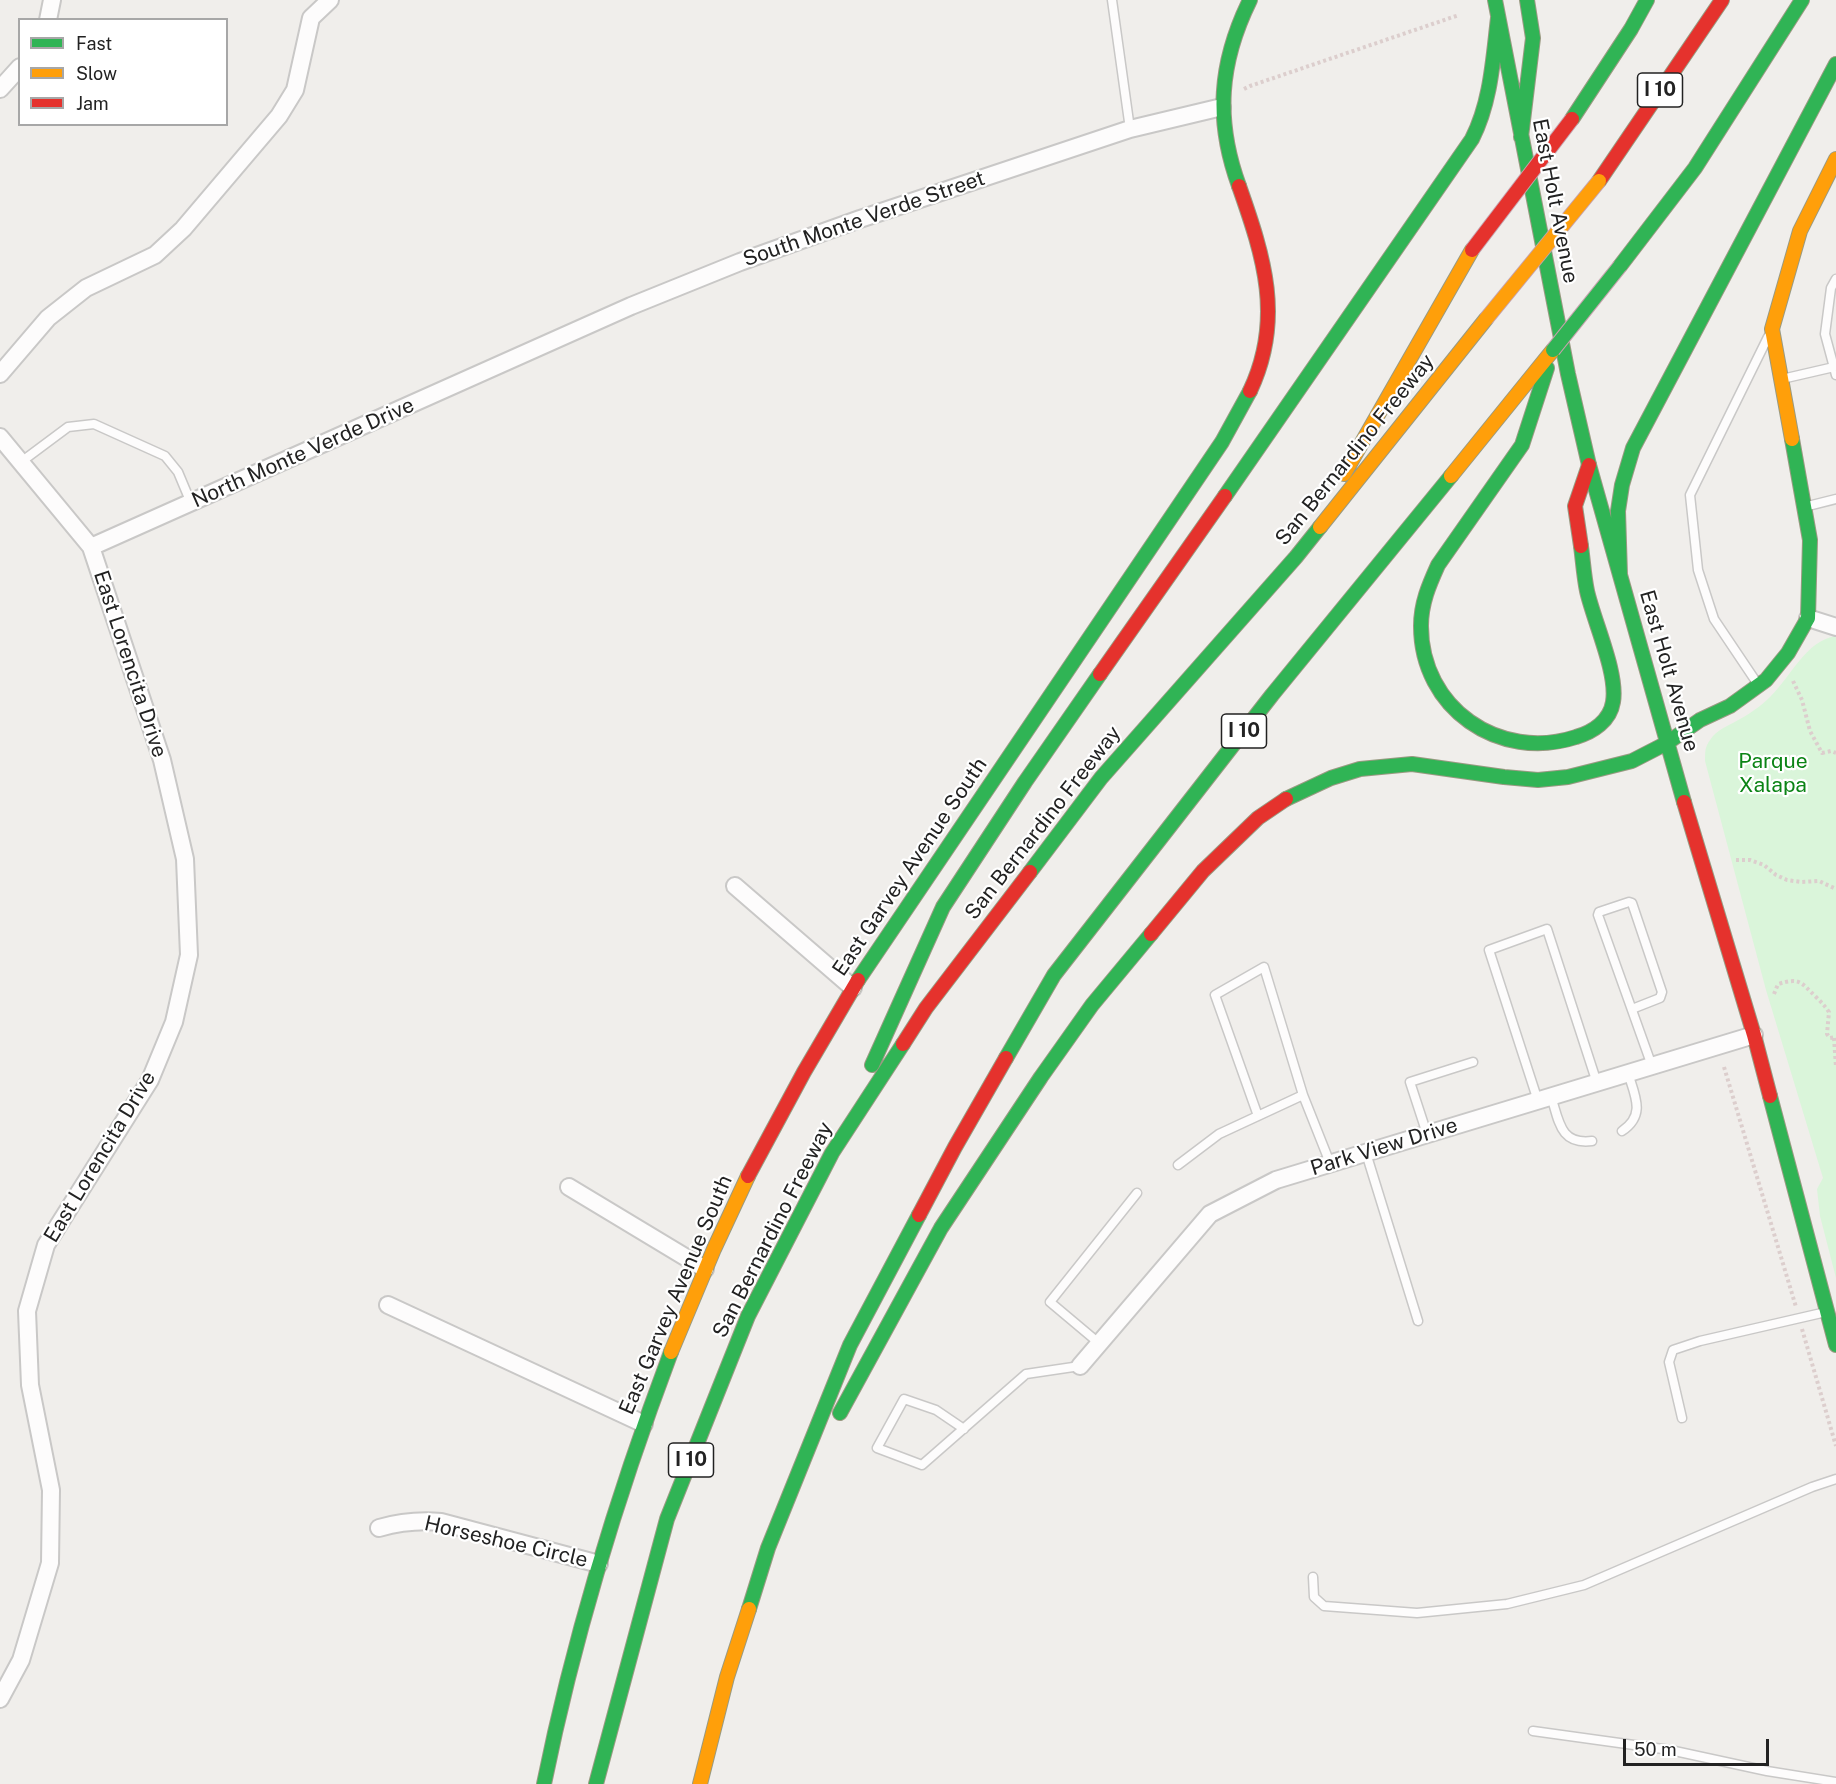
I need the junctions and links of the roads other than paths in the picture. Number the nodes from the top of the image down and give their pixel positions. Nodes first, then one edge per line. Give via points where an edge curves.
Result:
1 (52, 0) edge
2 (330, 0) edge
3 (1112, 0) edge
4 (1250, 0) edge
5 (1495, 0) edge
6 (1527, 0) edge
7 (1647, 0) edge
8 (1722, 0) edge
9 (1802, 0) edge
10 (48, 18) edge
11 (1498, 18) junction
12 (1836, 64) edge
13 (18, 69) edge
14 (0, 88) edge
15 (1222, 107) junction
16 (1130, 129) junction
17 (1521, 137) junction
18 (1836, 159) edge
19 (1836, 279) edge
20 (1772, 329) junction
21 (1553, 350) junction
22 (515, 359) joint
23 (1835, 371) edge
24 (0, 374) edge
25 (1781, 380) junction
26 (0, 437) edge
27 (21, 462) junction
28 (1589, 465) junction
29 (1836, 498) edge
30 (191, 503) junction
31 (1804, 507) junction
32 (91, 547) junction
33 (1296, 557) junction
34 (1620, 575) junction
35 (1808, 618) junction
36 (1836, 627) edge
37 (1759, 686) junction
38 (1667, 743) junction
39 (735, 886) dead end
40 (853, 988) junction
41 (1632, 1009) junction
42 (1754, 1035) junction
43 (1473, 1062) dead end
44 (1652, 1066) junction
45 (1628, 1073) junction
46 (1597, 1083) junction
47 (1303, 1095) junction
48 (1545, 1099) junction
49 (1258, 1116) junction
50 (1622, 1131) dead end
51 (1426, 1134) junction
52 (1592, 1141) dead end
53 (832, 1153) junction
54 (1366, 1153) junction
55 (1330, 1163) junction
56 (1178, 1166) dead end
57 (569, 1187) dead end
58 (1137, 1193) dead end
59 (705, 1269) junction
60 (388, 1305) dead end
61 (1826, 1312) junction
62 (1418, 1321) dead end
63 (1100, 1344) junction
64 (1836, 1345) edge
65 (1080, 1366) joint
66 (1682, 1418) dead end
67 (644, 1424) junction
68 (964, 1429) junction
69 (1836, 1479) edge
70 (379, 1528) dead end
71 (768, 1548) junction
72 (598, 1564) junction
73 (1313, 1577) dead end
74 (0, 1699) edge
75 (1533, 1731) dead end
76 (1836, 1782) edge
77 (544, 1784) edge
78 (596, 1784) edge
79 (700, 1784) edge

1 - 10 street
2 - 24 street via 311,18 295,90 279,116 183,229 155,255 86,288 48,318
3 - 16 lane
4 - 15 main road, East Garvey Avenue South via 1229,51
5 - 11 main road, East Holt Avenue
6 - 17 main road via 1533,38
7 - 33 main road, bridge via 1572,119 1472,250
8 - 33 main road, San Bernardino Freeway / I 10, bridge via 1599,181
9 - 21 main road, I 10, bridge via 1695,168
11 - 17 main road, East Holt Avenue
11 - 53 main road via 1490,82 1475,134 1025,782 943,907
12 - 34 main road via 1633,448 1618,511
13 - 14 street
15 - 16 street, South Monte Verde Street
15 - 40 main road, East Garvey Avenue South via 1230,157 1268,283 1266,349 1256,382 1241,414
16 - 22 street, South Monte Verde Street via 740,262
17 - 28 main road, East Holt Avenue
18 - 20 main road via 1800,231
19 - 23 lane via 1831,288 1825,334
20 - 25 main road
20 - 37 lane via 1690,495 1698,570 1714,619
21 - 28 main road via 1522,445 1438,565 1423,609 1424,654 1439,691 1462,717 1511,741 1559,741 1587,733 1598,727 1612,708 1613,680 1587,591 1575,506
21 - 71 main road, I 10 via 1272,695 1054,975 955,1147 850,1345
22 - 30 street, North Monte Verde Drive
23 - 25 lane
25 - 31 main road
26 - 27 street, East Lorencita Drive
27 - 30 lane via 68,427 94,424 165,456 178,472
27 - 32 street, East Lorencita Drive
28 - 34 main road, East Holt Avenue
29 - 31 lane
30 - 32 street, North Monte Verde Drive
31 - 35 main road via 1810,540
32 - 74 street, East Lorencita Drive via 165,771 185,859 189,955 174,1022 150,1080 46,1245 27,1311 30,1385 51,1490 50,1563 21,1660
33 - 53 main road, San Bernardino Freeway / I 10 via 1101,778 926,1008
34 - 38 main road, East Holt Avenue
35 - 36 street
35 - 37 main road via 1788,653
37 - 38 main road
38 - 42 main road, East Holt Avenue
38 - 71 main road via 1632,761 1568,777 1538,780 1412,764 1360,769 1287,798 1258,818 1203,871 1092,1005 1041,1077 941,1228
39 - 40 street
40 - 59 main road, East Garvey Avenue South via 779,1117
41 - 41 lane via 1598,915 1629,902 1662,992 1660,998
41 - 44 lane
42 - 44 street, Park View Drive
42 - 61 main road, East Holt Avenue
43 - 51 lane via 1410,1082
44 - 45 street, Park View Drive
45 - 46 street, Park View Drive
45 - 50 lane via 1638,1106 1636,1117
46 - 48 street, Park View Drive
46 - 48 lane via 1547,929 1489,950
47 - 49 lane
47 - 49 lane via 1264,968 1215,994
47 - 55 lane
48 - 51 street, Park View Drive
48 - 52 lane via 1570,1139
49 - 56 lane via 1219,1134
51 - 54 street, Park View Drive
53 - 78 main road, San Bernardino Freeway / I 10 via 748,1316 668,1520
54 - 55 street, Park View Drive
54 - 62 lane
55 - 63 street, Park View Drive via 1276,1180 1210,1214
57 - 59 street
58 - 63 lane via 1050,1302
59 - 67 main road, East Garvey Avenue South
60 - 67 street
61 - 64 main road, East Holt Avenue
61 - 66 lane via 1673,1350 1669,1362
63 - 65 street, Park View Drive
65 - 68 lane via 1026,1374
67 - 72 main road, East Garvey Avenue South
68 - 68 lane via 922,1465 877,1448 904,1399 936,1410
69 - 73 lane via 1584,1585 1507,1604 1417,1613 1324,1606 1314,1597
70 - 72 street, Horseshoe Circle via 400,1522 441,1522
71 - 79 main road, I 10 via 727,1677
72 - 77 main road, East Garvey Avenue South
75 - 76 lane via 1670,1750

